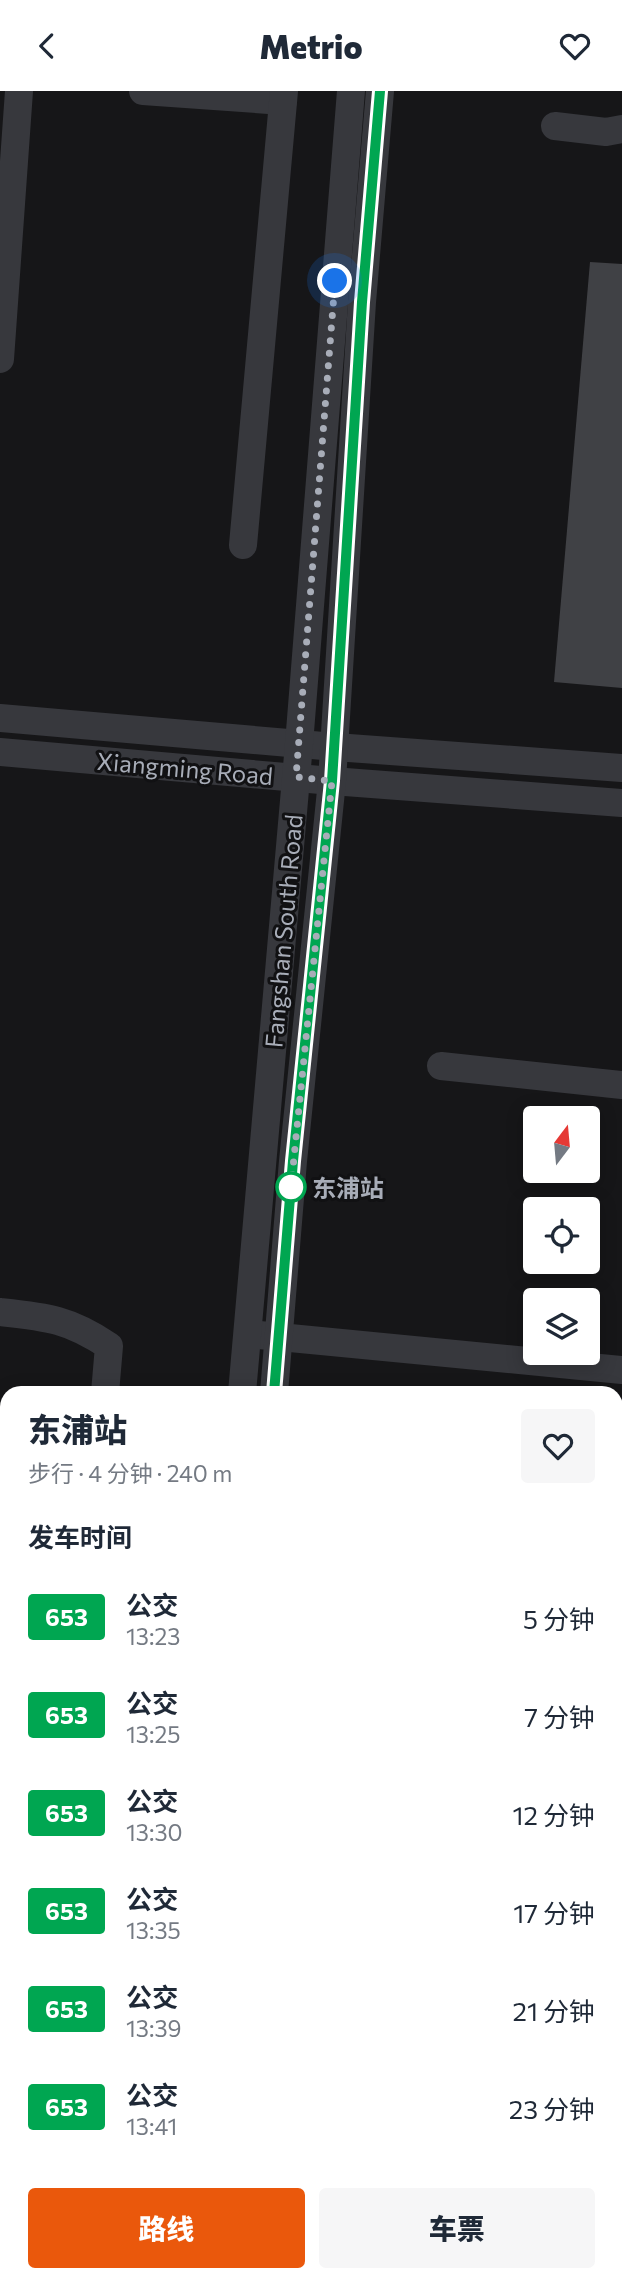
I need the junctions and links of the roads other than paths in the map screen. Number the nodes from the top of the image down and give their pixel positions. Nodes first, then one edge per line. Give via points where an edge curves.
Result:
1 (19, 91) edge
2 (143, 91) edge
3 (351, 91) edge
4 (380, 91) edge
5 (283, 96) edge
6 (555, 126) dead end
7 (622, 129) edge
8 (0, 359) edge
9 (243, 545) dead end
10 (0, 718) edge
11 (299, 744) junction
12 (335, 747) junction
13 (0, 752) edge
14 (622, 768) edge
15 (296, 777) junction
16 (332, 781) junction
17 (622, 803) edge
18 (441, 1066) dead end
19 (622, 1085) edge
20 (0, 1312) edge
21 (247, 1333) junction
22 (278, 1337) junction
23 (622, 1370) edge
24 (106, 1386) edge
25 (243, 1386) edge
26 (274, 1386) edge

1 - 8 street
2 - 5 street
3 - 11 street, Fangshan South Road
4 - 12 street, Fangshan South Road via 362,302
5 - 9 street
6 - 7 street via 607,132
10 - 11 street, Xiangming Road
11 - 12 street, Xiangming Road
11 - 15 street, Fangshan South Road
12 - 14 street, Xiangming Road
12 - 16 street, Fangshan South Road
13 - 15 street, Xiangming Road
15 - 16 street, Xiangming Road
15 - 21 street, Fangshan South Road
16 - 17 street, Xiangming Road
16 - 22 street, Fangshan South Road
18 - 19 street
20 - 24 street via 50,1317 109,1346
21 - 22 street
21 - 25 street, Fangshan South Road
22 - 23 street
22 - 26 street, Fangshan South Road

